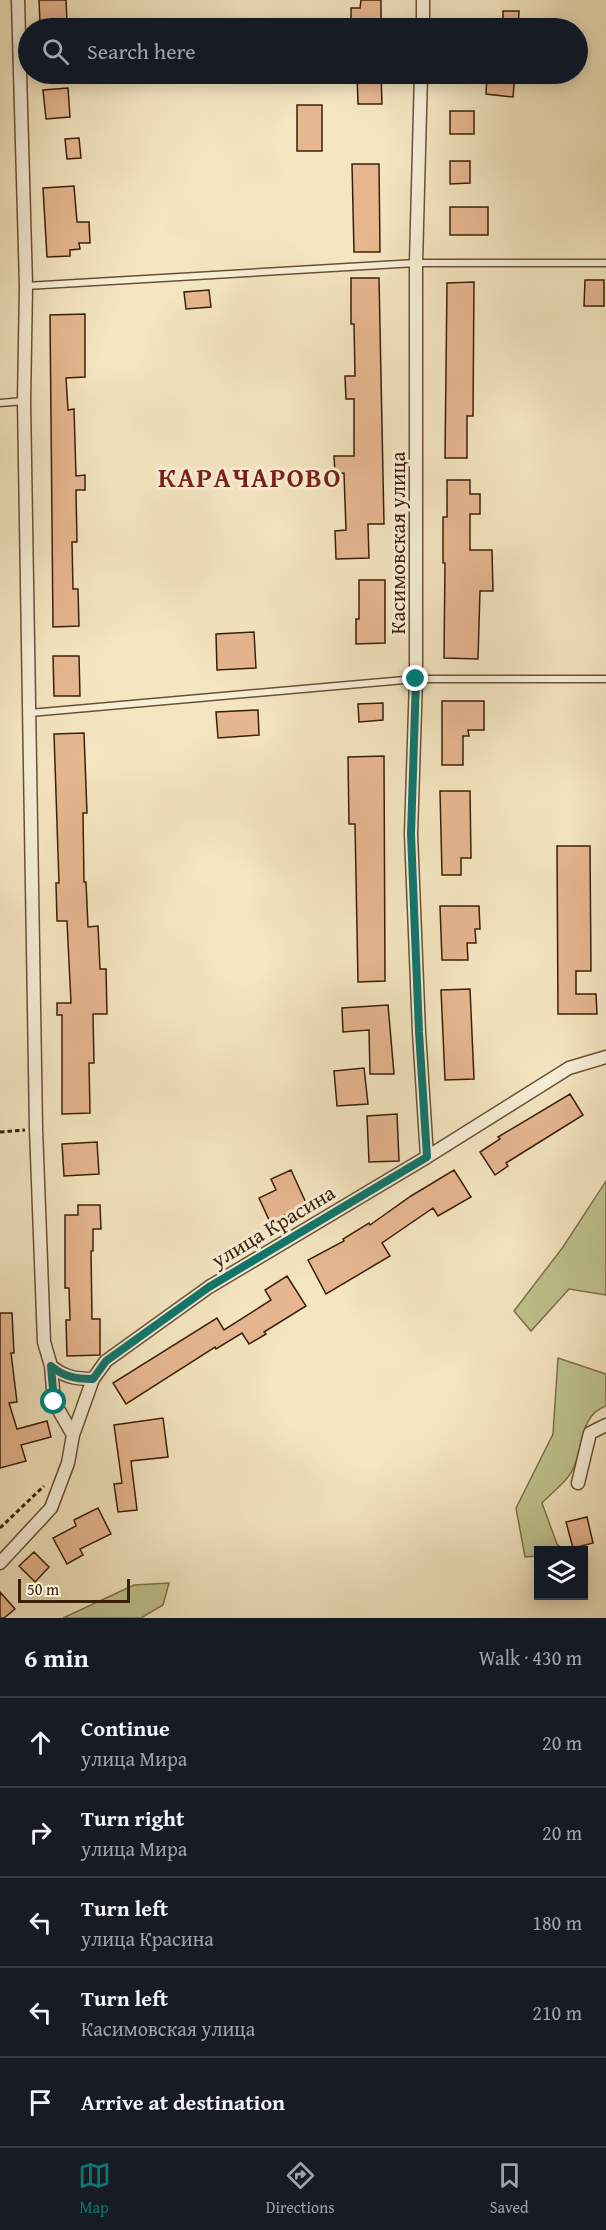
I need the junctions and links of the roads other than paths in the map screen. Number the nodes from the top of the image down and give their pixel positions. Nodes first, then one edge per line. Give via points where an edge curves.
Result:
1 (18, 0) edge
2 (423, 0) edge
3 (19, 18) edge
4 (423, 18) edge
5 (20, 84) edge
6 (421, 84) edge
7 (416, 263) junction
8 (606, 263) edge
9 (26, 286) junction
10 (24, 401) junction
11 (0, 403) edge
12 (416, 679) junction
13 (606, 679) edge
14 (30, 713) junction
15 (606, 1058) edge
16 (427, 1157) junction
17 (51, 1366) junction
18 (93, 1379) junction
19 (606, 1425) edge
20 (73, 1436) junction
21 (578, 1483) dead end
22 (0, 1563) edge

1 - 3 street
2 - 4 street
5 - 9 street
6 - 7 street, Касимовская улица
7 - 8 lane
7 - 9 lane
7 - 12 street, Касимовская улица
9 - 10 street
10 - 11 lane
10 - 14 street
12 - 13 lane
12 - 14 lane
12 - 16 street, Касимовская улица via 411,834
14 - 17 street via 36,1129 44,1342
15 - 16 street, улица Красина via 569,1068
16 - 18 street, улица Красина via 209,1287 106,1361
17 - 18 street via 62,1375
17 - 20 street via 54,1402
18 - 20 street, улица Красина
19 - 21 street via 590,1433
20 - 22 street, улица Красина via 68,1463 51,1508

